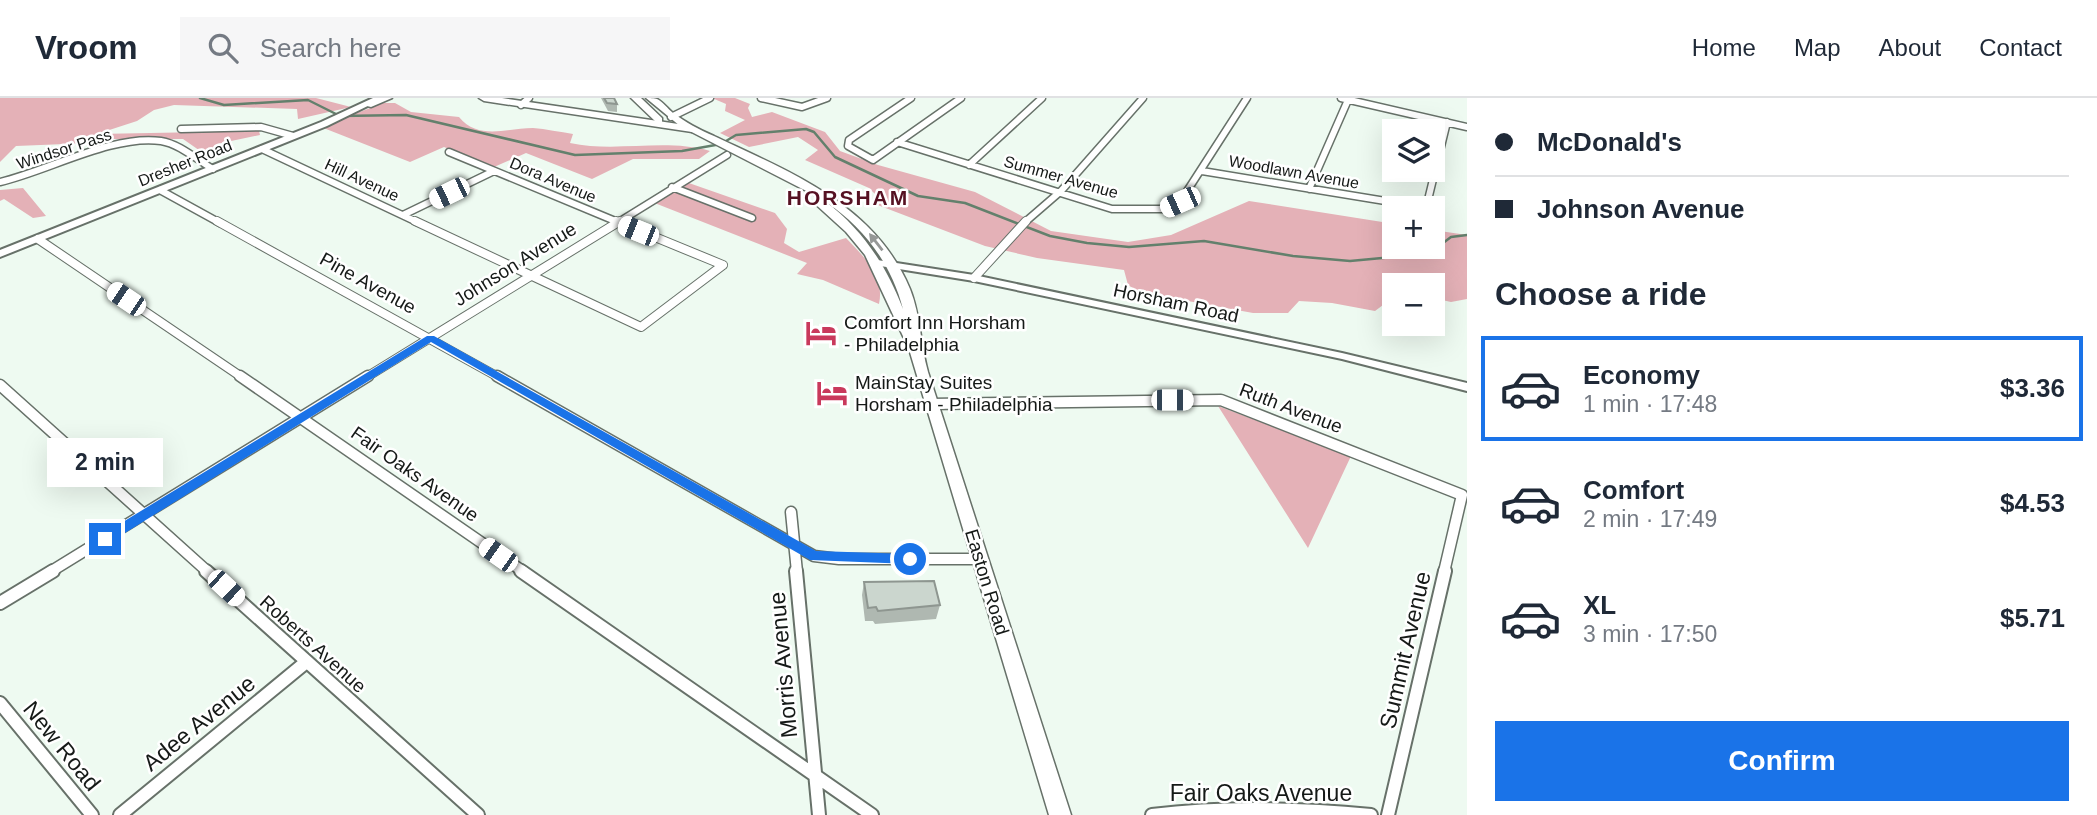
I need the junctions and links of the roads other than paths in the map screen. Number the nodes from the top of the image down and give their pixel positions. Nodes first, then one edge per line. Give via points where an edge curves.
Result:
1 (380, 98) edge
2 (387, 98) edge
3 (484, 98) edge
4 (530, 98) edge
5 (636, 98) edge
6 (651, 98) edge
7 (710, 98) edge
8 (761, 98) edge
9 (827, 98) edge
10 (911, 98) edge
11 (961, 98) edge
12 (1042, 98) edge
13 (1143, 98) edge
14 (1247, 98) edge
15 (1345, 99) edge
16 (521, 105) junction
17 (365, 106) junction
18 (669, 121) junction
19 (1447, 122) junction
20 (1467, 127) edge
21 (181, 129) dead end
22 (293, 136) junction
23 (706, 141) junction
24 (897, 142) junction
25 (262, 149) junction
26 (449, 152) dead end
27 (732, 152) junction
28 (969, 165) junction
29 (213, 169) junction
30 (1202, 170) junction
31 (494, 171) junction
32 (0, 182) edge
33 (672, 187) junction
34 (1309, 189) junction
35 (160, 190) junction
36 (1061, 191) junction
37 (1429, 196) edge
38 (1382, 201) edge
39 (403, 215) junction
40 (752, 218) dead end
41 (616, 222) junction
42 (38, 239) junction
43 (0, 254) edge
44 (877, 262) junction
45 (892, 262) junction
46 (531, 274) junction
47 (974, 278) junction
48 (640, 327) joint
49 (430, 338) junction
50 (915, 349) junction
51 (0, 385) edge
52 (1467, 387) edge
53 (931, 404) junction
54 (302, 418) junction
55 (1462, 495) joint
56 (791, 512) dead end
57 (147, 514) junction
58 (793, 546) junction
59 (981, 559) junction
60 (0, 603) edge
61 (305, 663) junction
62 (0, 703) edge
63 (814, 775) junction
64 (92, 815) edge
65 (120, 815) edge
66 (478, 815) edge
67 (819, 815) edge
68 (872, 815) edge
69 (1060, 815) edge
70 (1152, 815) edge
71 (1371, 815) edge
72 (1388, 815) edge

1 - 17 main road, Dresher Road
2 - 17 main road
3 - 16 main road
4 - 16 street
5 - 18 main road, Easton Road
6 - 18 main road, Easton Road
7 - 18 street
8 - 9 street via 804,108
10 - 24 street via 849,140 848,146 873,160
11 - 24 street
12 - 28 street
13 - 36 street
14 - 30 street, Summer Avenue
15 - 19 street
15 - 34 street
16 - 18 main road
17 - 22 main road, Dresher Road
18 - 23 main road, Easton Road
18 - 23 main road, Easton Road via 692,129
19 - 20 street
19 - 37 street
21 - 22 street via 261,127
22 - 25 main road, Dresher Road
23 - 27 main road, Easton Road
24 - 28 street, Summer Avenue
25 - 29 main road, Dresher Road
25 - 39 street, Hill Avenue
26 - 31 street, Dora Avenue
27 - 33 street, Johnson Avenue
27 - 44 main road, Easton Road via 822,204
45 -> 27 main road, Easton Road via 834,200 798,178
28 - 36 street, Summer Avenue
29 - 32 street, Windsor Pass via 161,141 130,142
29 - 35 main road, Dresher Road
30 - 34 street, Woodlawn Avenue
30 - 36 street, Summer Avenue via 1180,202 1162,209 1112,209
31 - 39 street
31 - 41 street, Dora Avenue
33 - 40 street
33 - 41 street, Johnson Avenue
34 - 38 street, Woodlawn Avenue
35 - 42 main road, Dresher Road
35 - 49 street, Pine Avenue
36 - 47 street via 1031,215
39 - 46 street, Hill Avenue
41 - 46 street, Johnson Avenue
41 - 48 street, Dora Avenue via 723,265
42 - 43 main road, Dresher Road
42 - 54 street, Fair Oaks Avenue
44 - 45 street, Horsham Road
44 - 50 main road, Easton Road via 902,328
45 - 47 street, Horsham Road
45 - 50 main road, Easton Road via 915,328
46 - 48 street, Hill Avenue
46 - 49 street, Johnson Avenue
47 - 52 street, Horsham Road
49 - 54 street, Johnson Avenue
49 - 58 street, Pine Avenue
50 - 53 main road, Easton Road
51 - 57 street, Roberts Avenue
53 - 55 street, Ruth Avenue via 1220,400
53 - 59 main road, Easton Road
54 - 57 street, Johnson Avenue
54 - 63 street, Fair Oaks Avenue
55 - 72 street, Summit Avenue
56 - 58 street, Morris Avenue
57 - 60 street, Johnson Avenue
57 - 61 street, Roberts Avenue
58 - 59 street, Pine Avenue via 814,556 839,559
58 - 63 street, Morris Avenue
59 - 69 main road, Easton Road
61 - 65 street, Adee Avenue
61 - 66 street, Roberts Avenue
62 - 64 street, New Road
63 - 67 street, Morris Avenue
63 - 68 street, Fair Oaks Avenue
70 - 71 street, Fair Oaks Avenue via 1308,809

